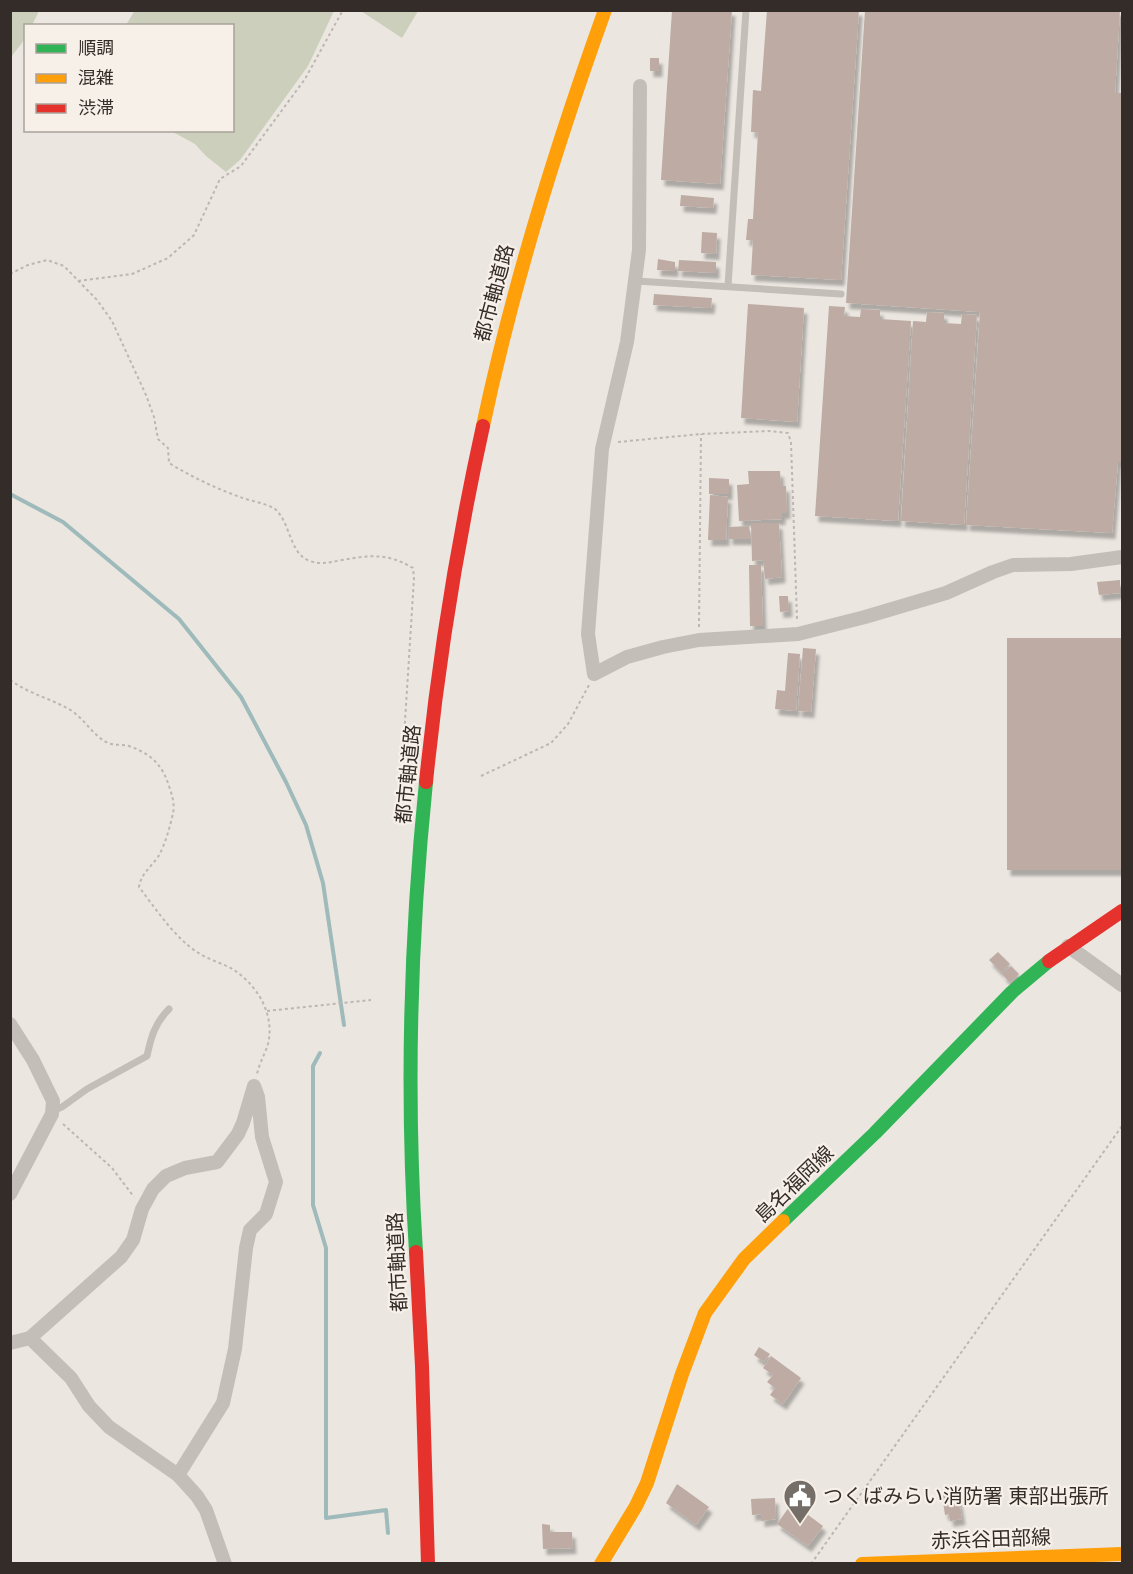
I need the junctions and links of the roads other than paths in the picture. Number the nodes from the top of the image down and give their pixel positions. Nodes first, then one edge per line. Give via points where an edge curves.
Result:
1 (605, 10) edge
2 (746, 10) edge
3 (640, 86) dead end
4 (636, 280) junction
5 (728, 286) junction
6 (841, 294) dead end
7 (1122, 557) edge
8 (1122, 911) edge
9 (1068, 946) junction
10 (1122, 985) edge
11 (169, 1009) dead end
12 (10, 1024) edge
13 (52, 1113) junction
14 (10, 1194) edge
15 (30, 1338) junction
16 (10, 1343) edge
17 (178, 1475) junction
18 (1122, 1554) edge
19 (225, 1563) edge
20 (428, 1563) edge
21 (602, 1563) edge
22 (862, 1563) edge

1 - 20 main road, 都市軸道路 via 533,223 498,352 446,623 426,774 410,1107
2 - 5 lane
3 - 4 street
4 - 5 lane
4 - 7 street via 627,342 604,444 588,634 594,674 627,657 699,640 798,634 918,603 1013,565 1071,564
5 - 6 lane
8 - 9 main road, 島名福岡線
9 - 10 street
9 - 21 main road, 島名福岡線 via 1012,992 875,1133 744,1259 705,1314 646,1483
11 - 13 lane via 152,1032 147,1056
12 - 13 street via 53,1101
13 - 14 street
15 - 16 street
15 - 17 street via 71,1378 109,1427
15 - 17 street via 121,1257 133,1240 153,1189 166,1176 217,1162 238,1134 254,1086 262,1137 276,1182 266,1214 250,1230 235,1349 223,1402
17 - 19 street via 206,1510
18 - 22 main road, 赤浜谷田部線

